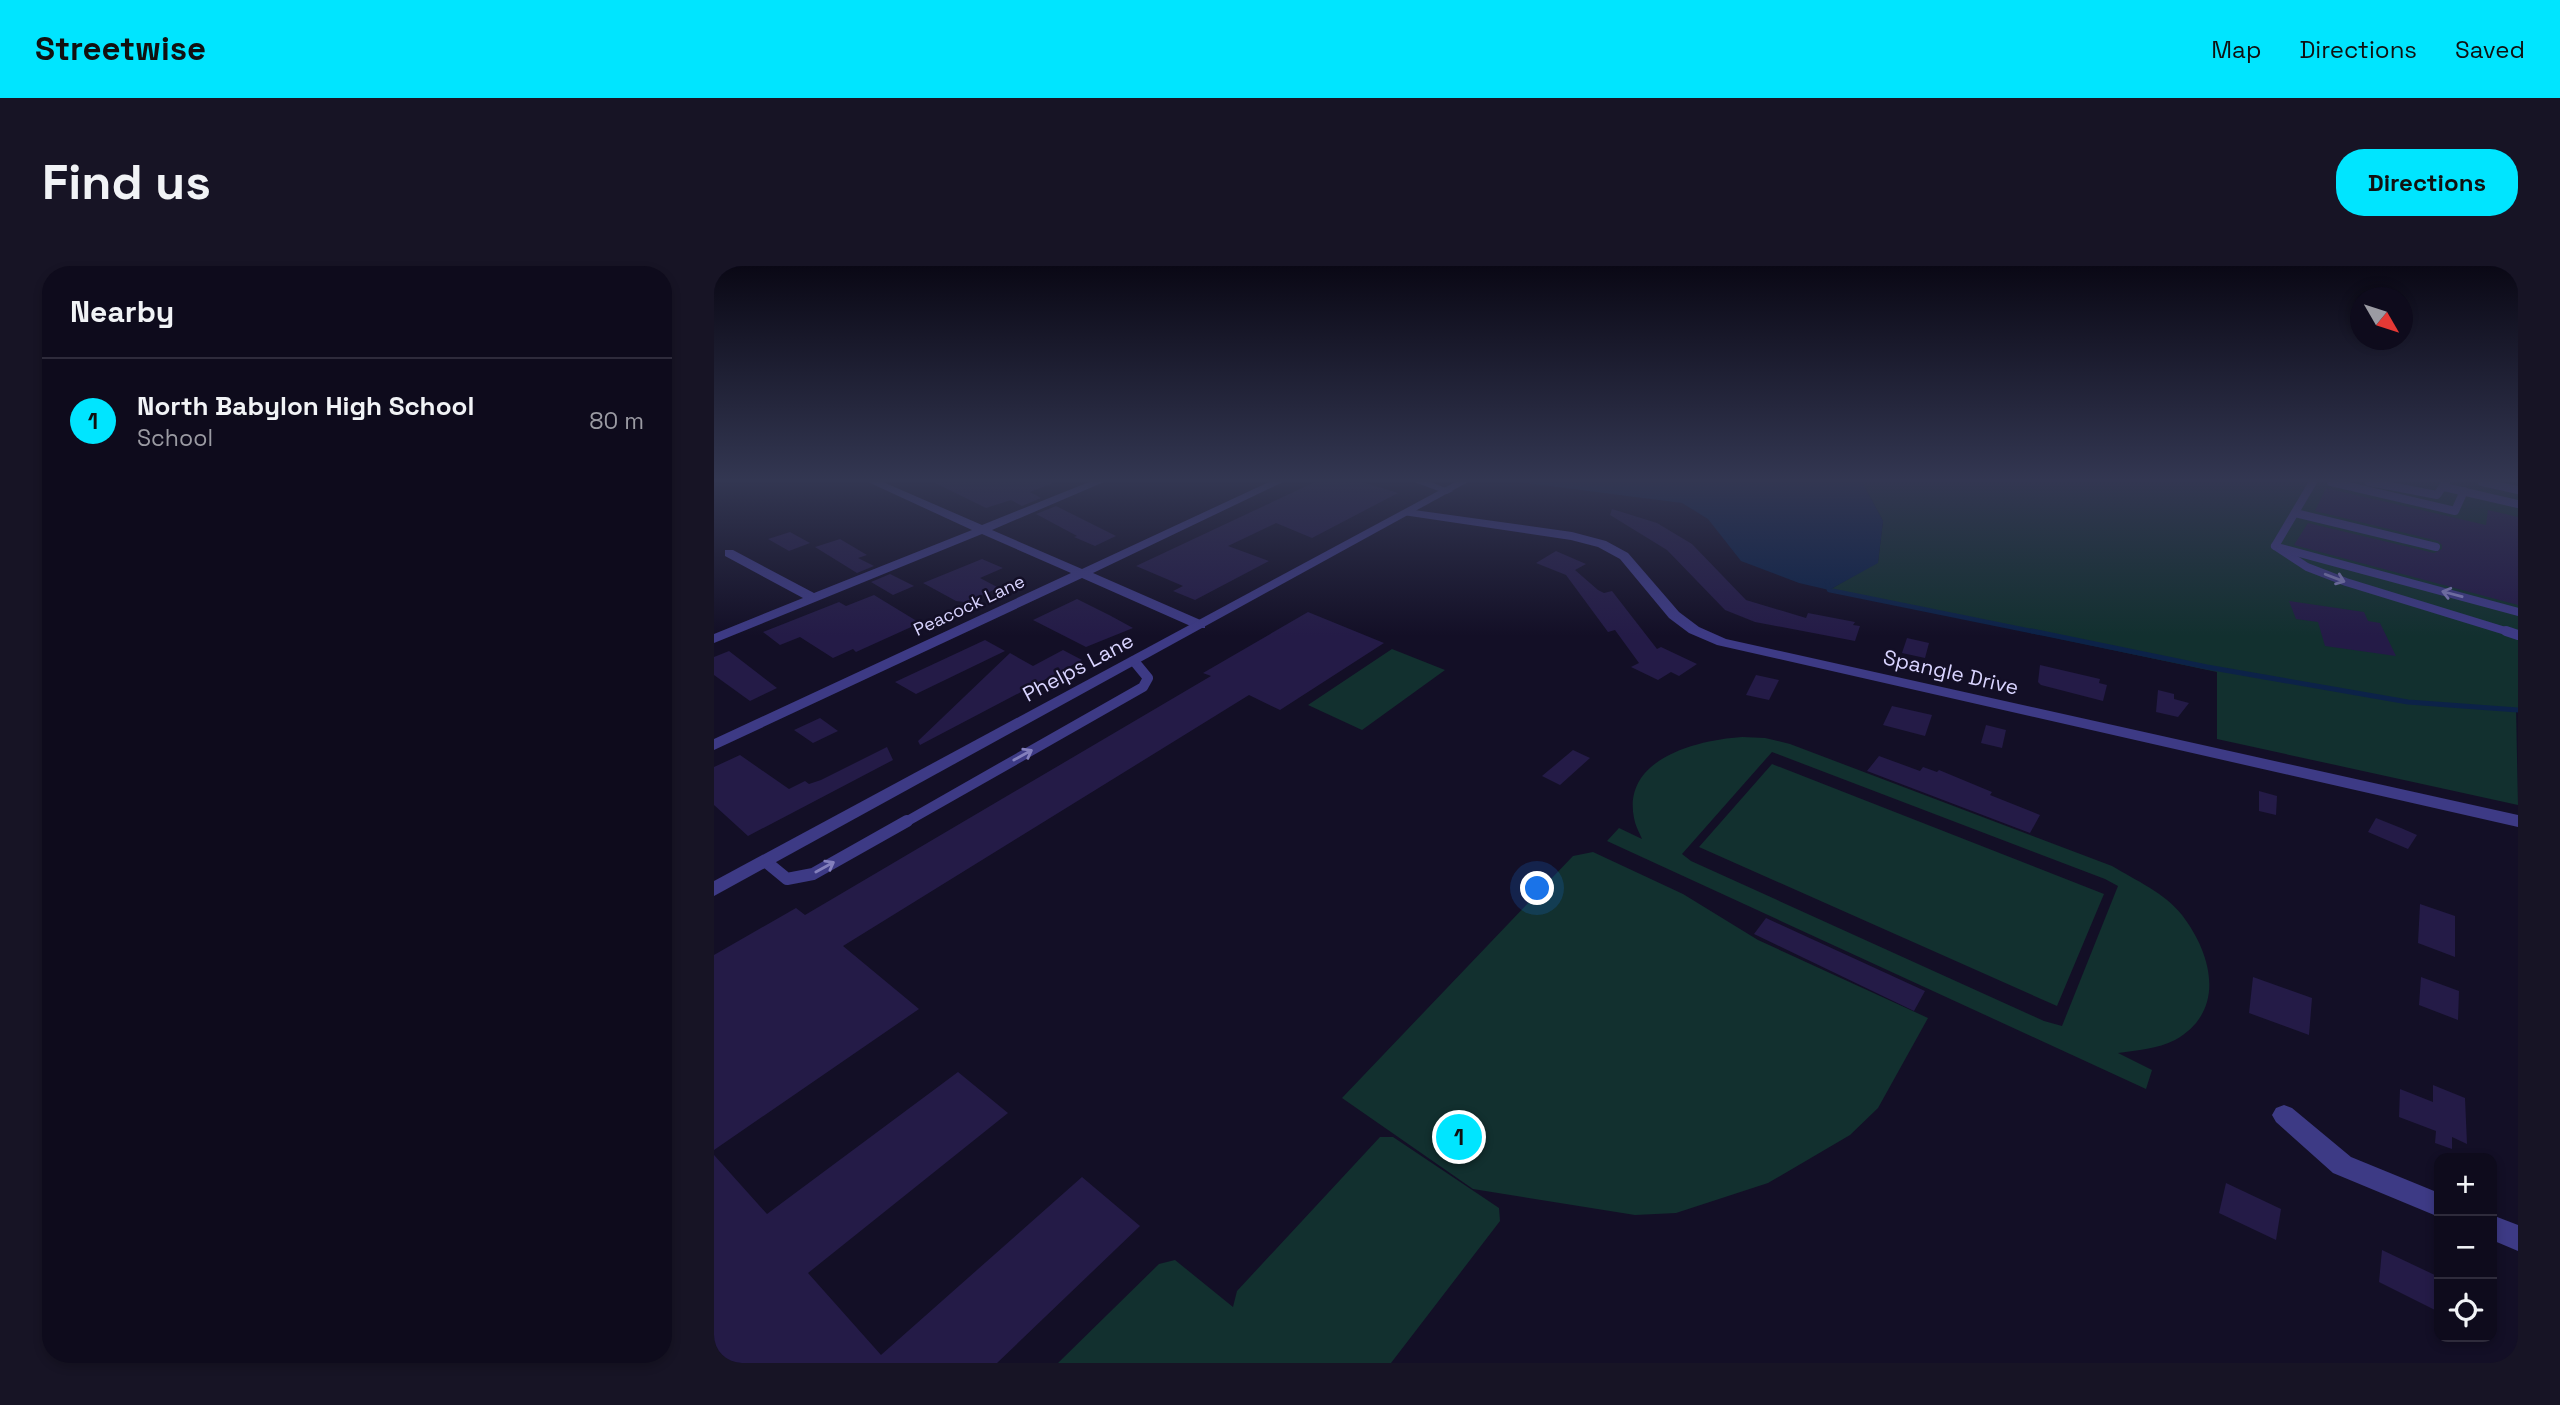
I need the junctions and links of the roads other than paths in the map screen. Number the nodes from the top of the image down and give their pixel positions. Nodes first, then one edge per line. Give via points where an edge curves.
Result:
1 (973, 533) edge
2 (993, 533) edge
3 (1168, 533) edge
4 (1370, 533) edge
5 (1552, 533) edge
6 (2283, 533) edge
7 (2379, 533) edge
8 (2275, 546) junction
9 (2436, 547) dead end
10 (729, 553) dead end
11 (1083, 573) junction
12 (813, 598) junction
13 (2518, 612) edge
14 (1200, 625) junction
15 (2518, 635) edge
16 (714, 639) edge
17 (1134, 661) junction
18 (714, 745) edge
19 (2516, 826) edge
20 (765, 861) junction
21 (714, 889) edge
22 (2284, 1115) dead end
23 (2434, 1203) edge
24 (2497, 1229) edge
25 (2518, 1238) edge

1 - 12 street
2 - 11 street
3 - 11 street, Peacock Lane
4 - 14 street, Phelps Lane
5 - 19 street, Spangle Drive via 1602,544 1624,556 1674,615 1722,642
6 - 8 lane
7 - 9 lane
13 -> 8 lane
8 -> 15 lane via 2307,567 2346,582
10 - 12 street
11 - 14 street
11 - 18 street, Peacock Lane
12 - 16 street
14 - 17 street, Phelps Lane
17 - 20 street, Phelps Lane
20 -> 17 lane via 787,878 813,874 1143,687 1148,677
20 - 21 street, Phelps Lane
22 - 23 street via 2342,1165
24 - 25 street

